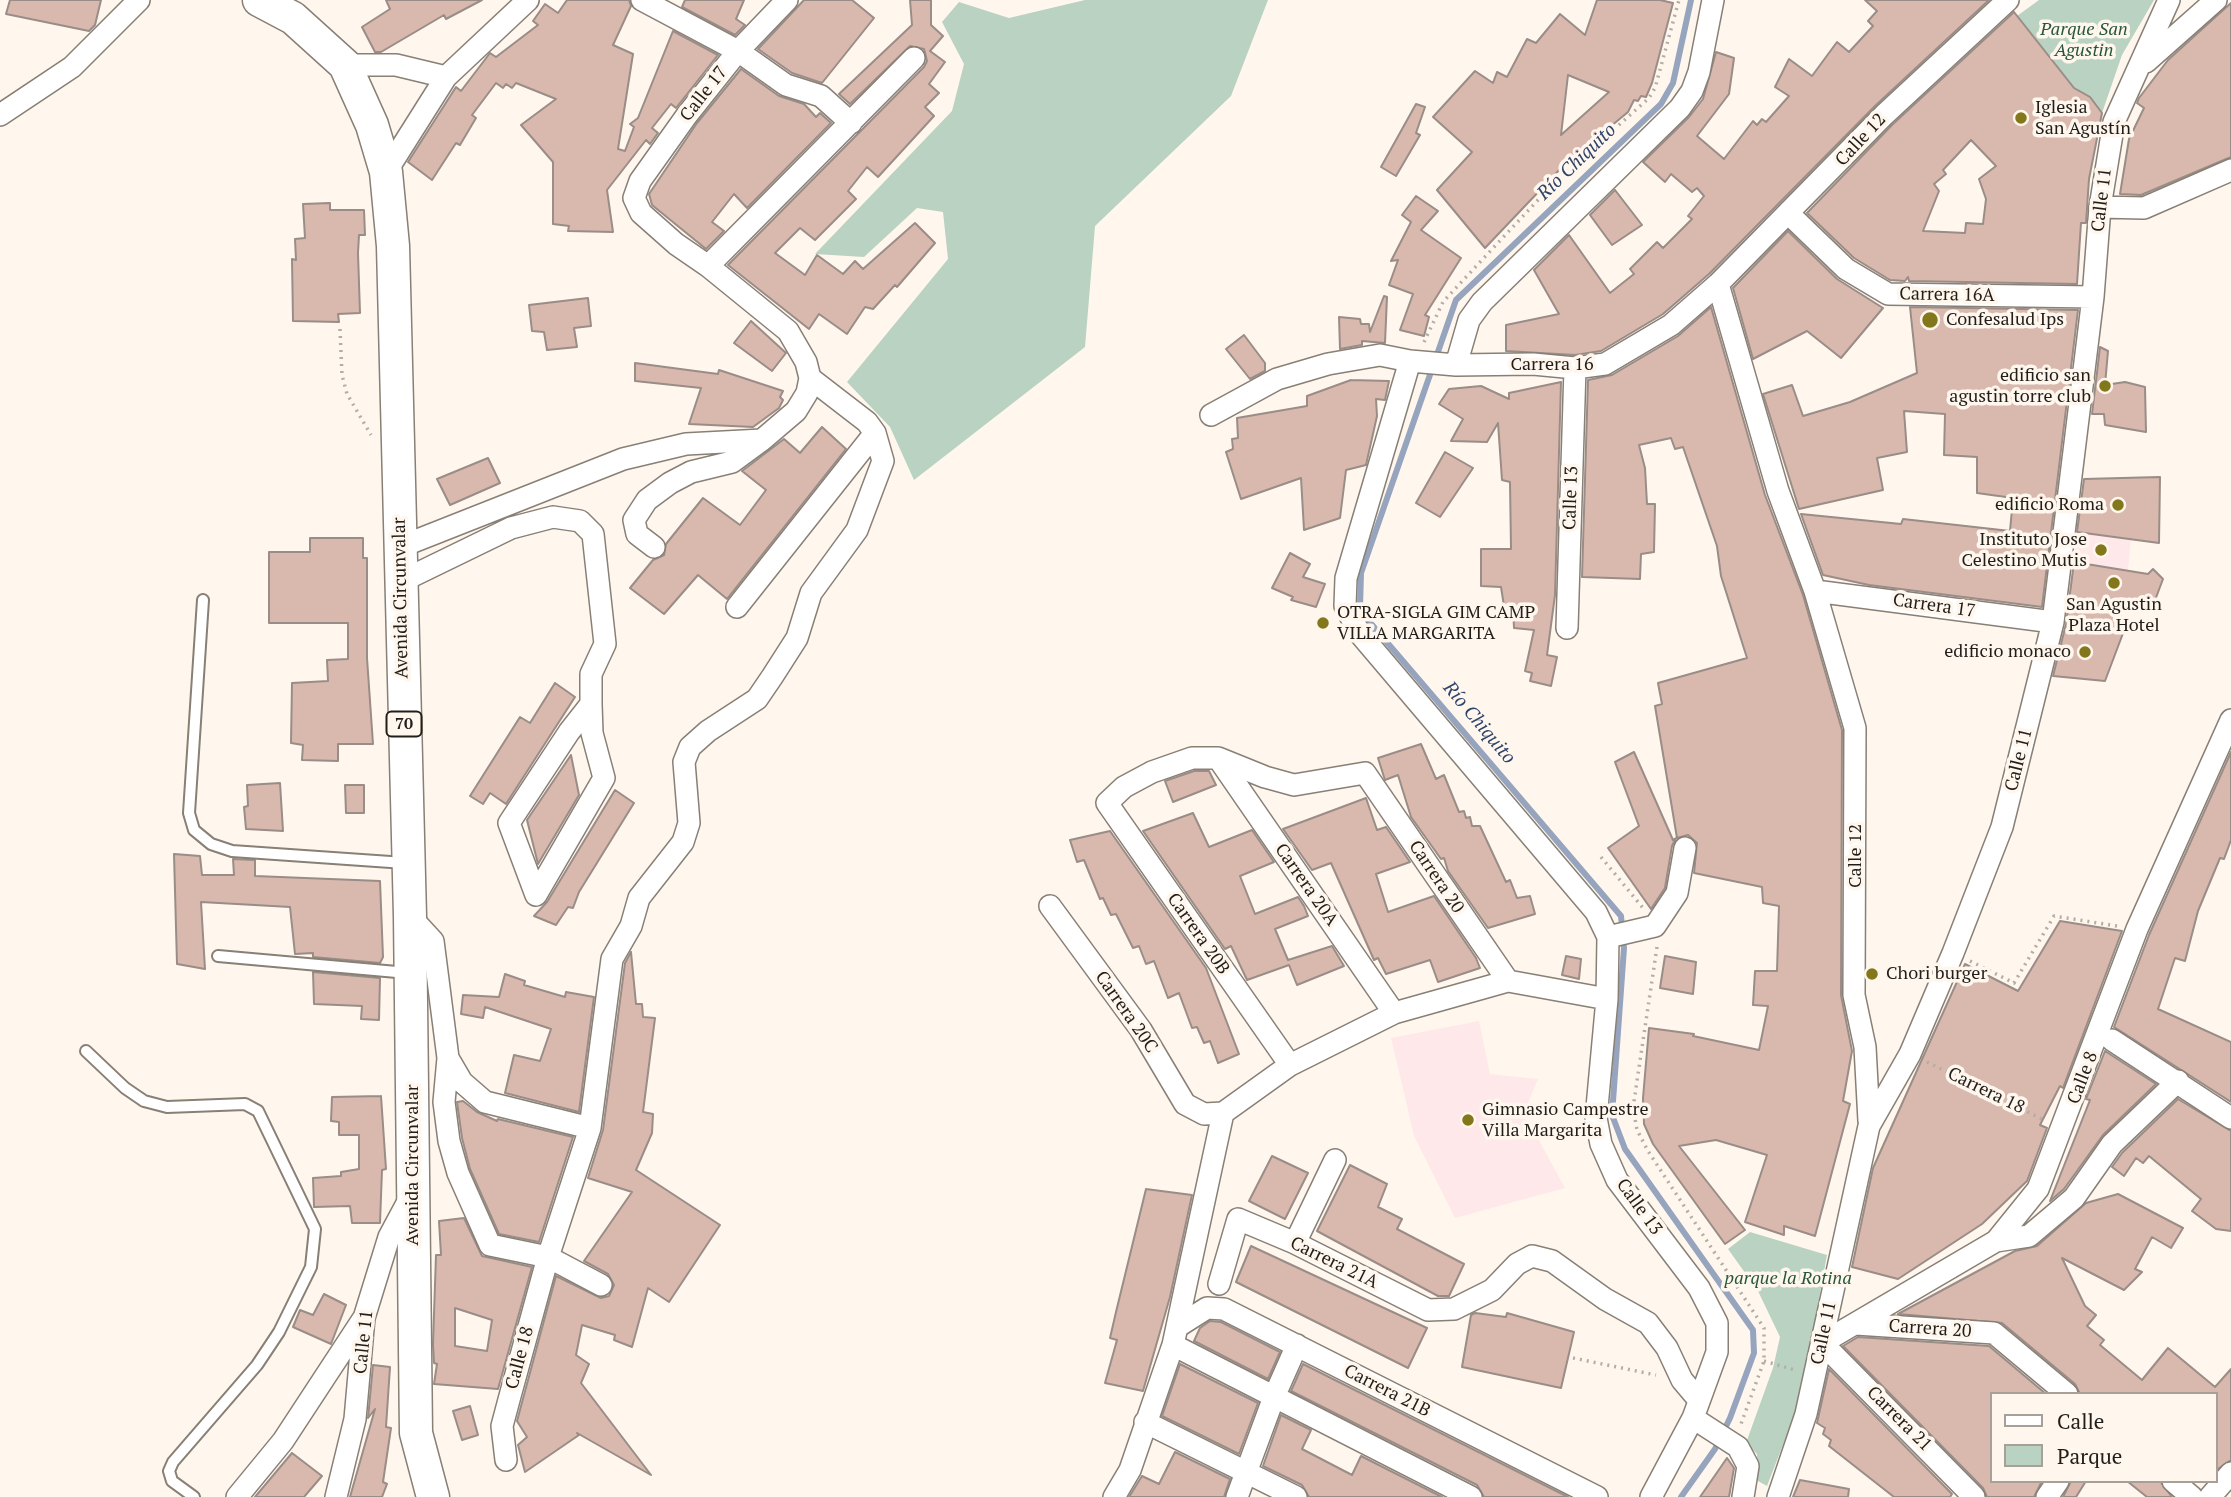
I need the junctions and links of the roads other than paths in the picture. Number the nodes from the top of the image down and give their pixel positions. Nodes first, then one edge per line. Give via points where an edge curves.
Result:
1 (139, 0) edge
2 (260, 0) edge
3 (528, 0) edge
4 (642, 0) edge
5 (787, 0) edge
6 (1713, 0) edge
7 (2008, 0) edge
8 (2168, 0) edge
9 (2216, 0) edge
10 (2189, 8) edge
11 (738, 51) junction
12 (914, 58) dead end
13 (345, 65) junction
14 (446, 77) junction
15 (2131, 80) junction
16 (0, 115) edge
17 (851, 123) junction
18 (2231, 170) edge
19 (386, 172) junction
20 (2100, 207) junction
21 (1788, 213) junction
22 (708, 266) junction
23 (1718, 284) junction
24 (2093, 297) junction
25 (1434, 363) junction
26 (1575, 368) junction
27 (810, 378) junction
28 (1211, 415) dead end
29 (875, 433) junction
30 (762, 440) junction
31 (400, 547) junction
32 (654, 547) dead end
33 (400, 582) junction
34 (1815, 590) junction
35 (203, 600) dead end
36 (737, 607) dead end
37 (2053, 622) junction
38 (1567, 628) dead end
39 (591, 705) junction
40 (2231, 720) edge
41 (1218, 758) junction
42 (1685, 848) dead end
43 (408, 863) junction
44 (1050, 906) dead end
45 (410, 916) junction
46 (1613, 937) junction
47 (218, 956) dead end
48 (411, 973) junction
49 (1508, 981) junction
50 (1607, 999) junction
51 (1394, 1013) junction
52 (2112, 1040) dead end
53 (86, 1051) dead end
54 (449, 1058) junction
55 (1290, 1065) junction
56 (2178, 1081) junction
57 (1214, 1114) junction
58 (2231, 1118) edge
59 (1869, 1126) junction
60 (590, 1128) junction
61 (1335, 1160) dead end
62 (412, 1194) junction
63 (1996, 1241) junction
64 (1295, 1242) junction
65 (548, 1257) junction
66 (1219, 1284) dead end
67 (601, 1285) dead end
68 (364, 1318) junction
69 (1856, 1324) junction
70 (1175, 1336) junction
71 (1822, 1343) junction
72 (1297, 1346) junction
73 (2065, 1392) edge
74 (1274, 1397) junction
75 (1700, 1415) junction
76 (1145, 1422) junction
77 (506, 1460) dead end
78 (1248, 1472) junction
79 (2231, 1473) edge
80 (2175, 1483) edge
81 (194, 1497) edge
82 (236, 1497) edge
83 (337, 1497) edge
84 (433, 1497) edge
85 (1114, 1497) edge
86 (1237, 1497) edge
87 (1296, 1497) edge
88 (1471, 1497) edge
89 (1597, 1497) edge
90 (1651, 1497) edge
91 (1743, 1497) edge
92 (1778, 1497) edge
93 (1974, 1497) edge
94 (2192, 1497) edge
95 (2210, 1497) edge

1 - 16 street via 72,68
2 - 13 main road, Avenida Circunvalar / 70 via 293,18
3 - 14 street
4 - 11 street
5 - 11 street, Calle 17
6 - 25 street via 1692,92 1482,302
7 - 21 street, Calle 12 via 1884,115
8 - 15 street, Calle 11
9 - 10 street
10 - 15 street
11 - 17 street via 786,85 821,96
11 - 22 street, Calle 17 via 648,170 634,198 641,213
12 - 17 street
13 - 14 street via 396,65
13 - 19 main road, Avenida Circunvalar / 70 via 372,125
14 - 19 street
15 - 20 street, Calle 11 via 2114,122
17 - 22 street
18 - 20 street via 2144,208
19 - 31 main road, Avenida Circunvalar / 70 via 393,246
20 - 24 street, Calle 11
21 - 23 street, Calle 12
21 - 24 street, Carrera 16A via 1846,269 1888,294
22 - 27 street via 788,331
23 - 26 street, Carrera 16 via 1671,325 1616,358
23 - 34 street, Calle 12 via 1779,491
24 - 37 street, Calle 11
25 - 26 street, Carrera 16
25 - 28 street, Carrera 16 via 1380,355 1328,364 1277,379
25 - 46 street via 1346,578 1345,606 1360,634
26 - 38 street, Calle 13
27 - 29 street
27 - 30 street via 796,411
29 - 36 street
29 - 60 street, Calle 18 via 883,461 872,497 857,530 811,593 796,638 757,699 708,731 687,755 689,823 683,842 639,898 631,926 612,959
30 - 31 street via 686,444 623,459
30 - 32 street via 732,462 691,472 647,500 634,520 636,534
31 - 33 main road, Avenida Circunvalar / 70
33 - 39 street via 511,528 553,517 580,521 593,534 605,644 591,674
33 - 43 main road, Avenida Circunvalar / 70
34 - 37 street, Carrera 17
34 - 59 street, Calle 12 via 1855,728 1854,995 1865,1047
35 - 43 lane via 189,813 194,830 211,844 232,851
37 - 59 street, Calle 11 via 2002,827 1910,1054
39 - 39 street via 509,823 536,895 604,778 592,733
40 - 63 street, Calle 8 via 2137,929 2038,1189
41 - 49 street, Carrera 20 via 1294,785 1365,773
41 - 51 street, Carrera 20A
41 - 55 street, Carrera 20B via 1192,758 1152,772 1124,787 1107,803
42 - 46 street via 1677,893 1652,927
43 - 45 main road, Avenida Circunvalar / 70
44 - 57 street, Carrera 20C via 1141,1030 1185,1104
45 - 48 main road, Avenida Circunvalar / 70
45 - 54 street via 433,941
46 - 50 street, Calle 13
47 - 48 lane
48 - 62 main road, Avenida Circunvalar / 70
49 - 50 street
49 - 51 street
50 - 75 street, Calle 13 via 1596,1118 1601,1144 1617,1180 1699,1288 1717,1323 1717,1352
51 - 55 street
52 - 56 street
53 - 81 lane via 144,1101 167,1107 245,1104 258,1111 315,1229 311,1267 279,1332 257,1365 173,1462 169,1471 172,1481
54 - 60 street via 462,1082 485,1102
54 - 65 street via 444,1102 449,1141 490,1245
55 - 57 street
56 - 58 street
56 - 63 street via 2112,1144 2074,1198 2029,1236
57 - 70 street
59 - 71 street, Calle 11
60 - 65 street, Calle 18
61 - 64 street
62 - 68 street, Calle 11 via 389,1237
62 - 84 main road, Avenida Circunvalar / 70 via 416,1433
63 - 69 street, Calle 8
64 - 66 street, Carrera 21A via 1238,1219
64 - 75 street, Carrera 21A via 1428,1310 1454,1310 1492,1290 1517,1264 1532,1256 1552,1261 1605,1299 1648,1322
65 - 67 street
65 - 77 street, Calle 18 via 502,1426
68 - 82 street via 283,1441
68 - 83 street, Calle 11 via 355,1419
69 - 71 street, Calle 8
69 - 73 street, Carrera 20 via 1994,1333
70 - 72 street, Carrera 21B via 1207,1308 1224,1309
70 - 74 street
70 - 76 street
71 - 92 street, Calle 11 via 1806,1414
71 - 93 street, Carrera 21
72 - 74 street
72 - 89 street, Carrera 21B
74 - 78 street
74 - 88 street
75 - 90 street, Calle 13
75 - 91 street via 1738,1447 1748,1466
76 - 78 street
76 - 85 street via 1130,1470
78 - 86 street
78 - 87 street
79 - 95 street
80 - 94 street

